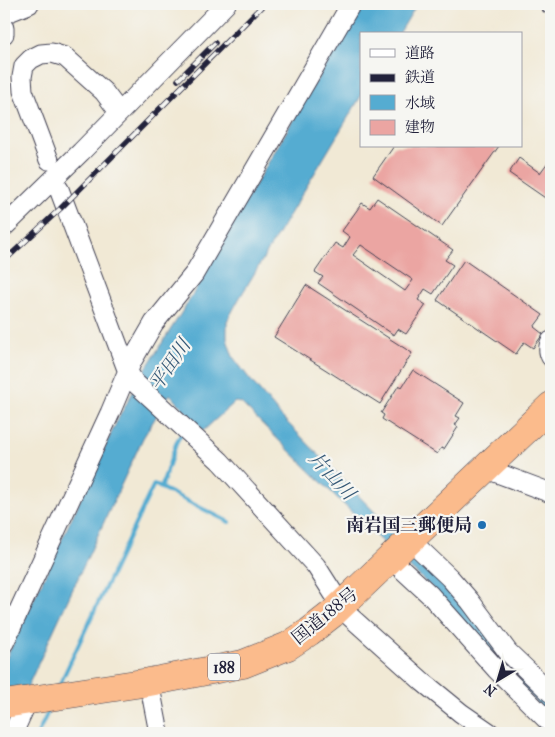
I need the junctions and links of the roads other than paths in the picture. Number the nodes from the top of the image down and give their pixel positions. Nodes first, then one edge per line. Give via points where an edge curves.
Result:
1 (29, 4) edge
2 (226, 4) edge
3 (351, 4) edge
4 (4, 14) edge
5 (4, 28) edge
6 (4, 34) edge
7 (119, 112) junction
8 (49, 160) dead end
9 (59, 189) dead end
10 (4, 227) edge
11 (551, 341) edge
12 (551, 357) edge
13 (131, 377) junction
14 (551, 406) edge
15 (486, 467) junction
16 (551, 493) edge
17 (400, 549) junction
18 (341, 606) junction
19 (4, 643) edge
20 (149, 682) junction
21 (551, 693) edge
22 (18, 702) edge
23 (550, 722) edge
24 (13, 733) edge
25 (159, 733) edge
26 (490, 733) edge

1 - 4 street
2 - 7 street
3 - 13 street via 194,274 154,323 132,361
5 - 6 street
7 - 8 street via 104,92 65,57 52,52 31,59 24,66 23,91
7 - 10 street
9 - 13 street
11 - 12 street via 548,352
13 - 18 street via 220,461 316,566
13 - 19 street
14 - 15 highway, 国道188号 / 188
15 - 16 street
15 - 17 highway, 国道188号 / 188
17 - 18 highway, 国道188号 / 188
17 - 21 street via 450,578 508,652
17 - 23 street via 430,595 465,636
18 - 20 highway, 国道188号 / 188 via 309,632 268,655 242,664
18 - 26 street via 423,682
20 - 22 highway, 国道188号 / 188
20 - 25 street
22 - 24 street

